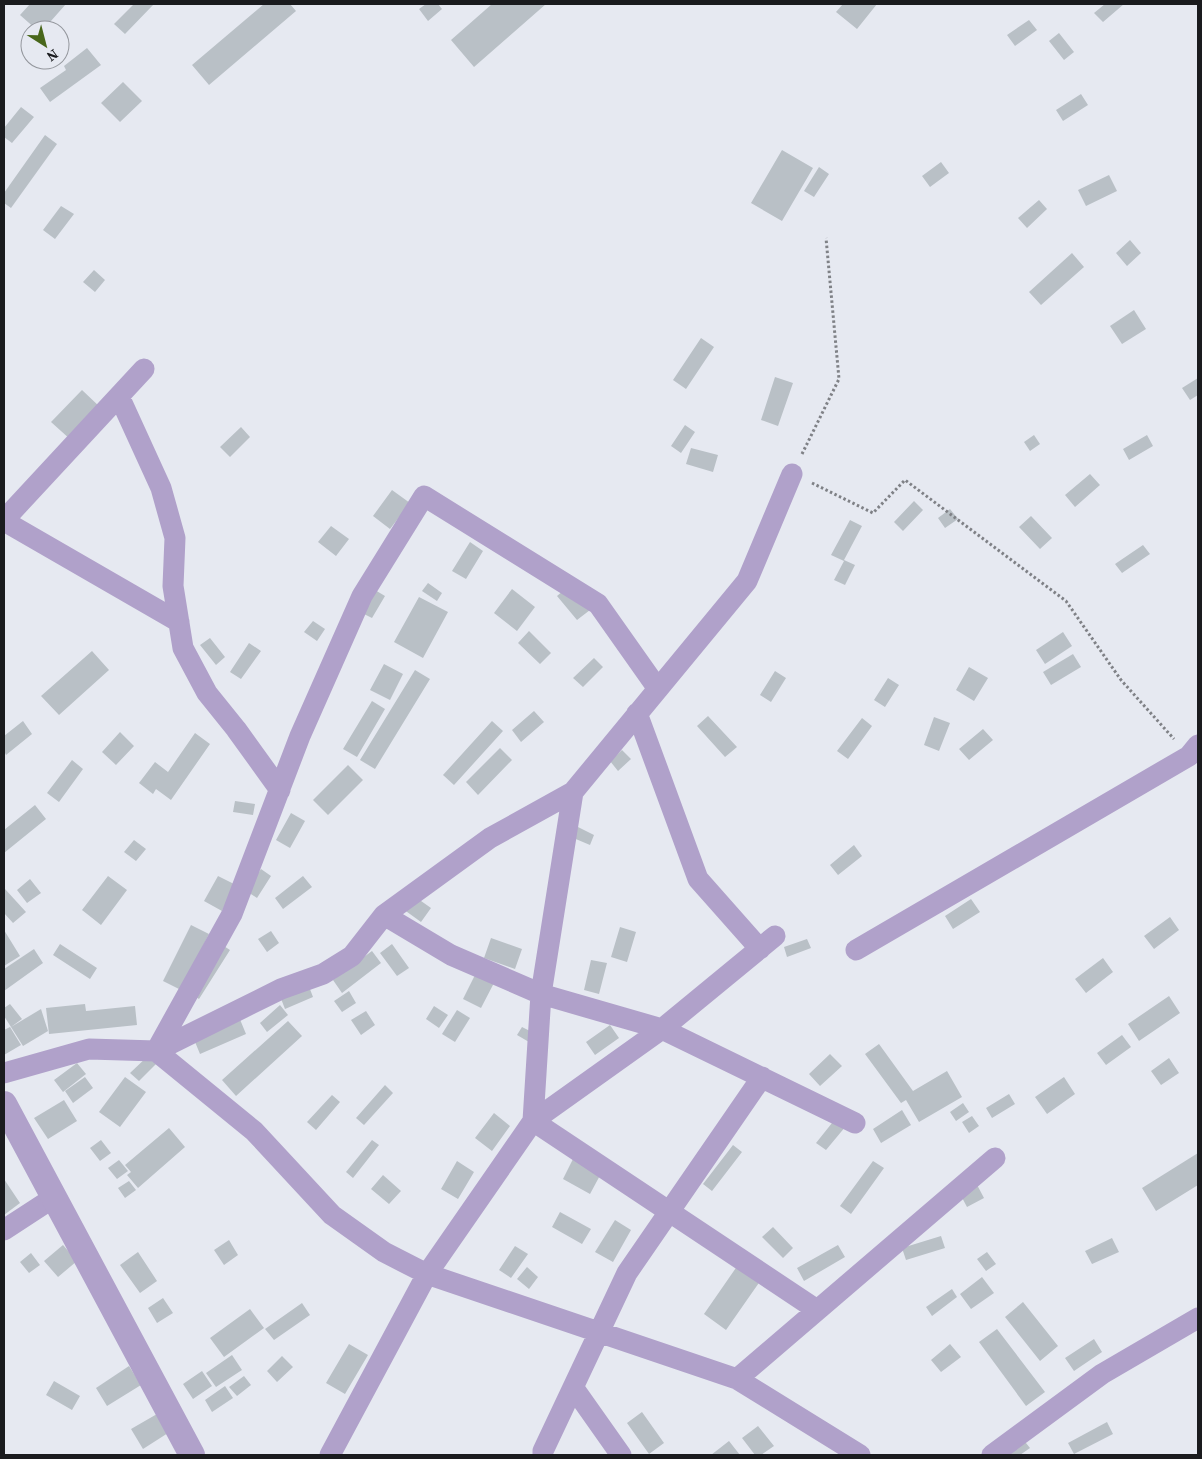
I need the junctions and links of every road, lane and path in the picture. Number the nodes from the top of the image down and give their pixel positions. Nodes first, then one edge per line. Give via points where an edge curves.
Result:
1 (826, 238) dead end
2 (144, 369) dead end
3 (119, 396) junction
4 (792, 474) junction
5 (4, 521) edge
6 (179, 622) junction
7 (658, 689) junction
8 (637, 713) junction
9 (1195, 754) edge
10 (280, 790) junction
11 (573, 792) junction
12 (384, 915) junction
13 (856, 950) dead end
14 (541, 994) junction
15 (662, 1029) junction
16 (156, 1051) junction
17 (4, 1072) edge
18 (762, 1077) junction
19 (4, 1104) edge
20 (533, 1122) junction
21 (855, 1122) dead end
22 (995, 1158) dead end
23 (53, 1198) junction
24 (669, 1212) junction
25 (4, 1230) edge
26 (427, 1274) junction
27 (817, 1310) junction
28 (1198, 1318) edge
29 (599, 1332) junction
30 (737, 1379) junction
31 (573, 1387) junction
32 (192, 1455) edge
33 (330, 1455) edge
34 (543, 1455) edge
35 (621, 1455) edge
36 (860, 1455) edge
37 (992, 1455) edge

1 - 4 path via 839,379
2 - 3 street
3 - 5 street
3 - 6 street via 161,488 175,538 173,586
4 - 7 street via 747,581
4 - 9 path via 874,513 905,480 1066,601 1121,680
5 - 6 street
6 - 10 street via 184,648 207,694
7 - 8 street
7 - 10 street via 598,604 424,496 362,596 300,736
8 - 11 street
8 - 15 street via 698,879 768,942
9 - 13 street
10 - 16 street via 232,914
11 - 12 street via 490,838
11 - 14 street
12 - 14 street via 451,955
12 - 16 street via 352,956 323,974 281,989
14 - 15 street
14 - 20 street
15 - 18 street
15 - 20 street
16 - 17 street via 88,1049
16 - 26 street via 254,1130 332,1214 384,1252
18 - 21 street
18 - 24 street
19 - 23 street
20 - 24 street
20 - 26 street
22 - 27 street
23 - 25 street
23 - 32 street
24 - 27 street
24 - 29 street via 627,1273
26 - 29 street
26 - 33 street
27 - 30 street
28 - 37 street via 1102,1374
29 - 30 street
29 - 31 street
30 - 36 street
31 - 34 street
31 - 35 street

